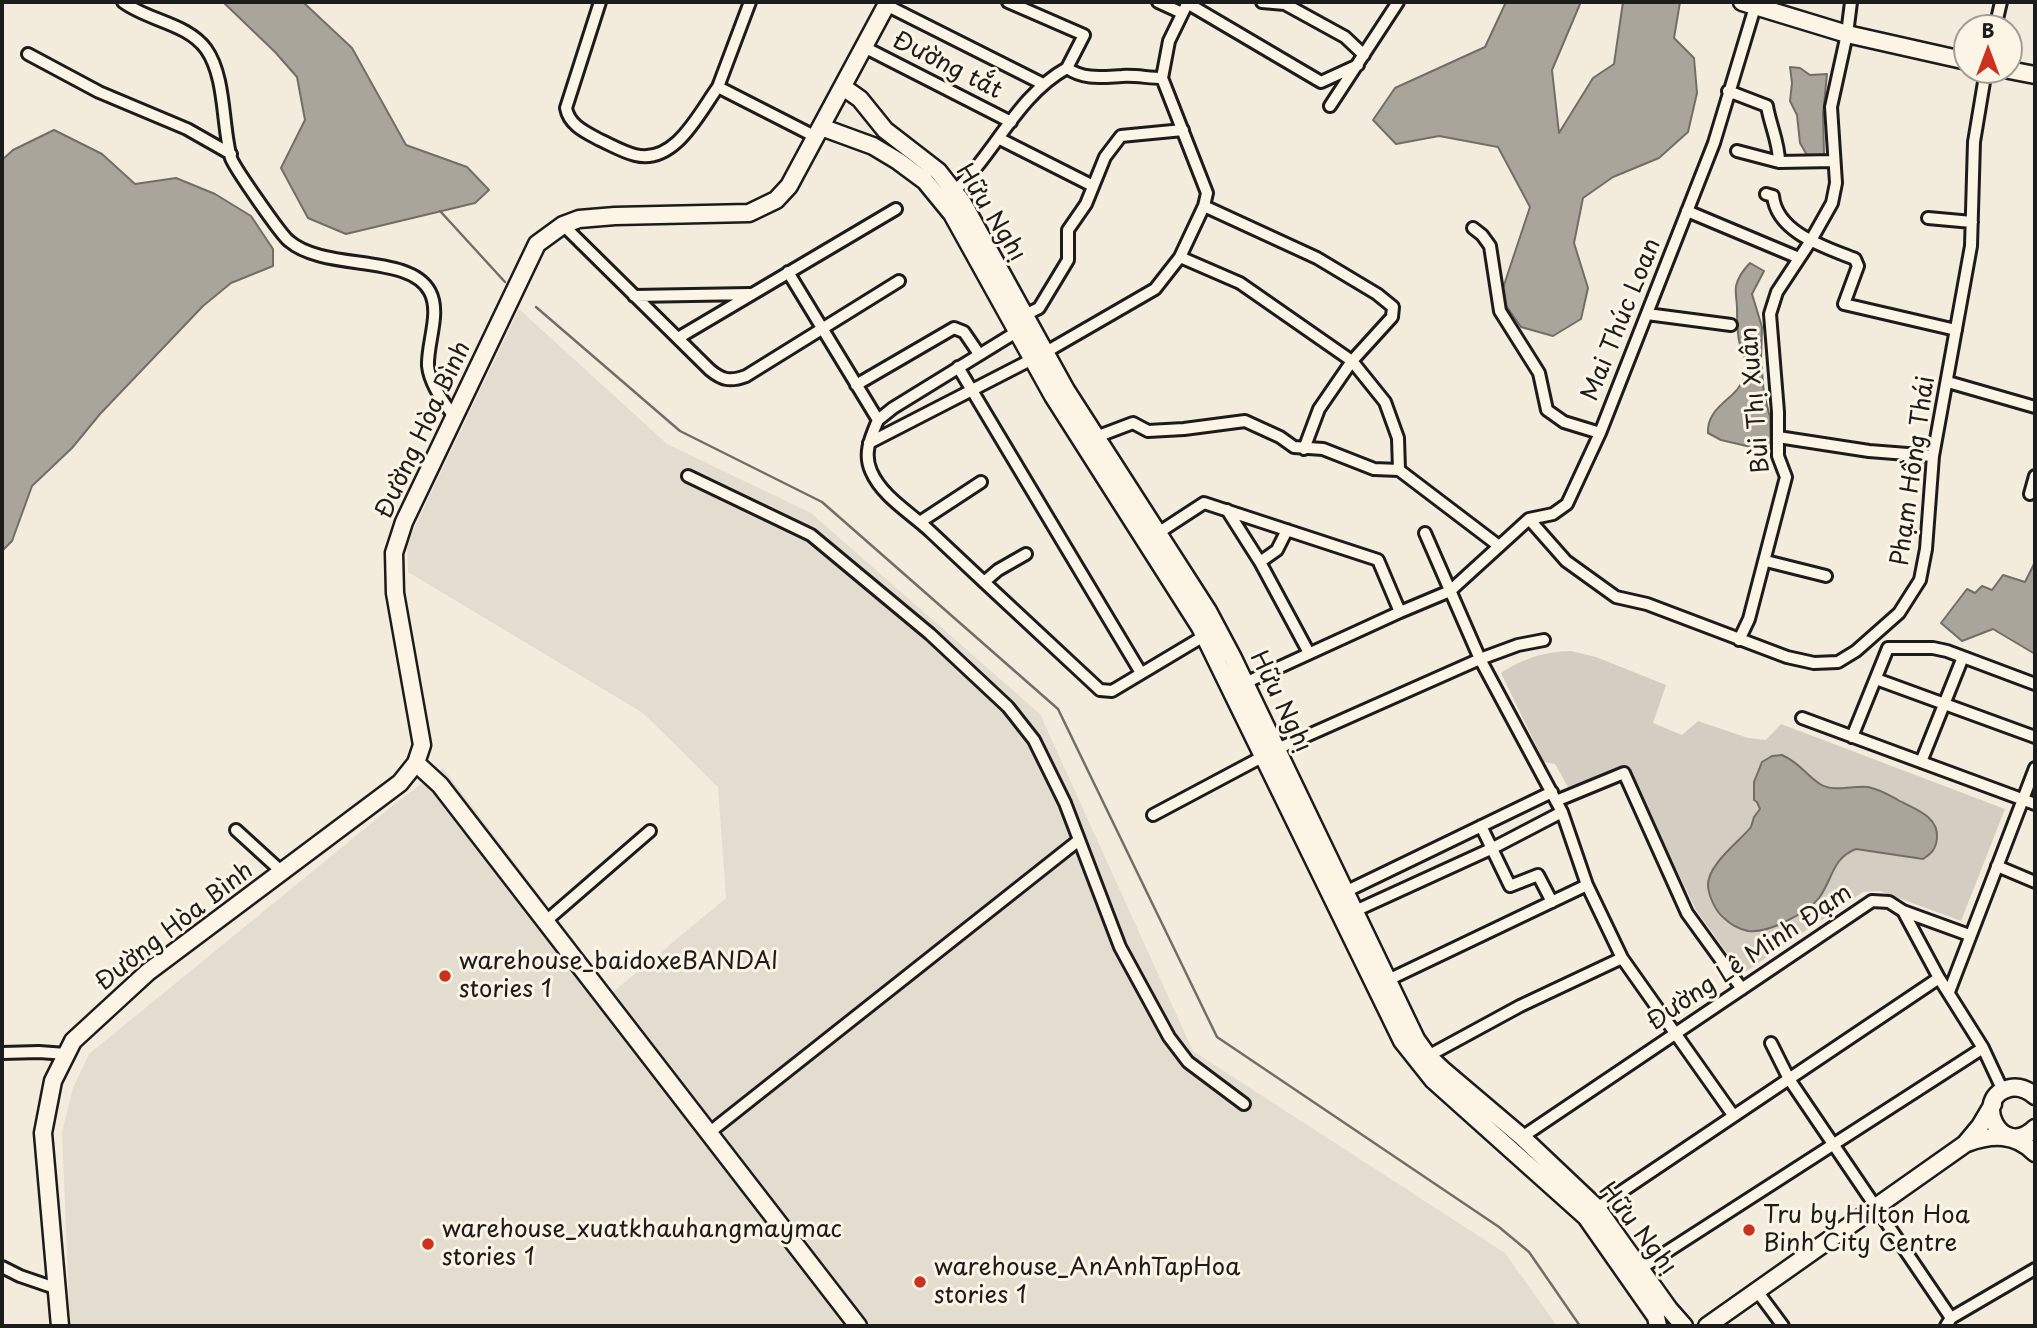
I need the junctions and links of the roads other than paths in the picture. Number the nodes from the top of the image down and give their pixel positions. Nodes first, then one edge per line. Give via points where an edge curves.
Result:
1 (123, 2) edge
2 (600, 2) edge
3 (750, 2) edge
4 (1008, 2) edge
5 (1158, 2) edge
6 (1262, 2) edge
7 (1398, 2) edge
8 (1850, 2) edge
9 (887, 3) edge
10 (1285, 3) edge
11 (1749, 4) edge
12 (1186, 6) edge
13 (1847, 34) junction
14 (864, 47) junction
15 (28, 54) dead end
16 (1953, 58) edge
17 (1361, 60) junction
18 (1067, 68) junction
19 (1162, 78) junction
20 (1043, 84) junction
21 (1984, 84) edge
22 (718, 87) junction
23 (843, 87) junction
24 (1728, 90) junction
25 (1330, 106) dead end
26 (1012, 122) junction
27 (1183, 130) junction
28 (818, 132) junction
29 (1000, 139) junction
30 (1737, 151) dead end
31 (231, 154) junction
32 (1834, 161) junction
33 (1779, 162) junction
34 (1093, 186) junction
35 (1766, 194) dead end
36 (948, 197) junction
37 (1204, 206) junction
38 (896, 209) dead end
39 (1687, 211) junction
40 (1928, 218) dead end
41 (1972, 222) junction
42 (563, 225) junction
43 (1473, 228) dead end
44 (1810, 242) junction
45 (1181, 257) junction
46 (1799, 258) junction
47 (788, 272) junction
48 (899, 281) dead end
49 (752, 294) junction
50 (634, 296) junction
51 (1647, 314) junction
52 (1025, 315) junction
53 (1731, 325) dead end
54 (821, 328) junction
55 (1956, 330) junction
56 (1018, 331) junction
57 (678, 338) junction
58 (979, 354) junction
59 (1039, 356) junction
60 (1353, 361) junction
61 (958, 367) junction
62 (1948, 382) junction
63 (856, 385) junction
64 (972, 390) junction
65 (2035, 407) edge
66 (454, 417) junction
67 (878, 420) junction
68 (1600, 433) junction
69 (1096, 437) junction
70 (1778, 437) junction
71 (869, 443) junction
72 (1304, 449) junction
73 (1933, 456) junction
74 (1399, 470) junction
75 (688, 476) dead end
76 (2035, 476) edge
77 (981, 482) dead end
78 (2030, 494) dead end
79 (1227, 510) junction
80 (1529, 519) junction
81 (920, 522) junction
82 (1287, 530) junction
83 (1158, 533) junction
84 (1425, 533) dead end
85 (1499, 546) junction
86 (1026, 554) dead end
87 (1766, 561) junction
88 (1260, 562) junction
89 (1826, 576) dead end
90 (985, 582) junction
91 (1451, 591) junction
92 (1400, 612) junction
93 (1878, 633) junction
94 (1204, 636) junction
95 (1544, 640) dead end
96 (1739, 640) junction
97 (1888, 648) junction
98 (1309, 653) junction
99 (1963, 657) junction
100 (1480, 659) junction
101 (1226, 663) junction
102 (1141, 673) junction
103 (1876, 678) junction
104 (1245, 683) junction
105 (2035, 684) edge
106 (1944, 703) junction
107 (1802, 718) dead end
108 (1852, 737) junction
109 (2035, 737) edge
110 (1270, 752) junction
111 (1921, 762) junction
112 (416, 763) junction
113 (2035, 768) edge
114 (1554, 797) junction
115 (2022, 800) junction
116 (2035, 804) edge
117 (1562, 812) junction
118 (1153, 814) dead end
119 (1481, 826) junction
120 (236, 830) dead end
121 (650, 831) dead end
122 (1079, 840) junction
123 (1493, 848) junction
124 (1409, 861) junction
125 (1997, 866) junction
126 (282, 872) junction
127 (1419, 881) junction
128 (2035, 882) edge
129 (1587, 885) junction
130 (1341, 899) junction
131 (1552, 902) junction
132 (1355, 911) junction
133 (1903, 911) junction
134 (546, 922) junction
135 (1969, 935) junction
136 (1622, 958) junction
137 (1940, 978) junction
138 (1388, 980) junction
139 (1742, 989) junction
140 (1949, 992) junction
141 (1674, 1034) junction
142 (1771, 1043) dead end
143 (1983, 1048) junction
144 (2, 1053) edge
145 (66, 1054) junction
146 (1428, 1056) junction
147 (1789, 1079) junction
148 (2012, 1092) edge
149 (2035, 1096) edge
150 (1244, 1104) dead end
151 (1733, 1115) junction
152 (2035, 1128) edge
153 (709, 1132) junction
154 (2010, 1136) junction
155 (1522, 1137) junction
156 (1833, 1144) junction
157 (1965, 1144) junction
158 (2035, 1153) edge
159 (1553, 1177) junction
160 (1875, 1207) junction
161 (1597, 1208) junction
162 (2, 1267) edge
163 (1640, 1269) junction
164 (2035, 1269) edge
165 (55, 1288) junction
166 (1757, 1291) junction
167 (1948, 1322) edge
168 (60, 1326) edge
169 (858, 1326) edge
170 (1658, 1326) edge
171 (1685, 1326) edge
172 (1707, 1326) edge
173 (1783, 1326) edge

1 - 31 street via 193,36 207,51
2 - 22 street via 566,108 570,122 637,156 654,155 675,144
3 - 22 street
4 - 18 street via 1084,36
5 - 12 street
6 - 10 street
7 - 17 street
8 - 13 street, Bùi Thị Xuân
9 - 14 main road, Đường Hòa Bình
9 - 20 street
10 - 17 street via 1345,37
11 - 13 main road
11 - 24 street, Mai Thúc Loan
12 - 17 street via 1321,82
12 - 19 street via 1169,41
13 - 16 main road
13 - 32 street, Bùi Thị Xuân via 1830,107
14 - 23 main road, Đường Hòa Bình
14 - 26 street, Đường tắt
15 - 31 street
17 - 25 street
18 - 19 street via 1076,75 1099,78
18 - 20 street
19 - 27 street
20 - 26 street
21 - 41 street, Phạm Hồng Thái via 1975,142
22 - 28 street
23 - 28 main road, Đường Hòa Bình
23 - 36 main road, Hữu Nghị via 860,99 885,130 938,171
24 - 33 street via 1767,106
24 - 39 street, Mai Thúc Loan via 1714,143
26 - 29 street
27 - 34 street via 1121,136 1105,157
27 - 37 street via 1205,185
28 - 36 main road, Hữu Nghị via 873,146
28 - 42 main road, Đường Hòa Bình via 789,186 776,200 749,213 615,216
29 - 34 street
29 - 36 street
30 - 33 street
31 - 66 street via 286,239 299,249 319,257 404,270 421,280 434,307 428,365 432,381
32 - 33 street
32 - 44 street, Bùi Thị Xuân via 1832,203
34 - 52 street via 1068,230 1068,260 1039,308
35 - 44 street via 1773,196 1774,209 1785,221
36 - 52 main road, Hữu Nghị via 962,203
36 - 56 main road, Hữu Nghị
37 - 45 street
37 - 60 street via 1317,258 1391,304 1392,317
38 - 47 street
39 - 46 street
39 - 51 street, Mai Thúc Loan
40 - 41 street
41 - 55 street, Phạm Hồng Thái
42 - 50 street
42 - 66 main road, Đường Hòa Bình via 537,244
43 - 68 street via 1490,246 1500,311 1539,373 1547,410 1564,422
44 - 46 street, Bùi Thị Xuân
44 - 55 street via 1855,259 1858,266 1844,304
45 - 59 street via 1155,289
45 - 60 street via 1240,283
46 - 70 street, Bùi Thị Xuân via 1777,292 1770,314
47 - 49 street
47 - 54 street
48 - 54 street
49 - 50 street
49 - 57 street
50 - 57 street
51 - 53 street
51 - 68 street, Mai Thúc Loan
52 - 59 main road, Hữu Nghị
54 - 57 street via 735,380 719,377
54 - 63 street
55 - 62 street, Phạm Hồng Thái
56 - 58 street
56 - 59 main road, Hữu Nghị
58 - 61 street
58 - 63 street via 964,332 954,328
59 - 64 street
59 - 69 main road, Hữu Nghị
59 - 94 main road, Hữu Nghị via 1053,396
60 - 72 street via 1319,409
60 - 74 street via 1385,402 1398,438
61 - 64 street
61 - 67 street
62 - 65 street
62 - 73 street, Phạm Hồng Thái
63 - 67 street
64 - 71 street
64 - 102 street
66 - 112 main road, Đường Hòa Bình via 394,553 395,593 422,745
67 - 71 street
68 - 80 street, Mai Thúc Loan via 1567,504 1553,514
69 - 72 street via 1133,423 1148,430 1245,421
69 - 83 main road, Hữu Nghị
70 - 73 street
70 - 87 street, Bùi Thị Xuân via 1778,456 1786,477
71 - 81 street via 866,457 871,472 884,492
72 - 74 street via 1323,449 1374,469
73 - 93 street, Phạm Hồng Thái via 1920,580
74 - 85 street
75 - 122 street via 811,535 946,649 1008,707 1034,740
76 - 78 street
77 - 81 street
79 - 82 street
79 - 83 street via 1204,503
79 - 88 street
80 - 85 street, Mai Thúc Loan
80 - 96 street, Phạm Hồng Thái via 1566,561 1616,597 1647,604
81 - 90 street
82 - 88 street via 1277,550
82 - 92 street via 1378,560
83 - 101 main road, Hữu Nghị via 1208,611
84 - 91 street
85 - 91 street, Mai Thúc Loan
86 - 90 street
87 - 89 street
87 - 96 street, Bùi Thị Xuân
88 - 98 street
90 - 102 street via 1100,690 1112,691
91 - 92 street
91 - 100 street
92 - 98 street
93 - 96 street, Phạm Hồng Thái via 1838,662 1787,657
93 - 97 street
94 - 101 main road, Hữu Nghị
94 - 102 street
95 - 100 street
97 - 99 street via 1933,648
97 - 103 street
98 - 104 street
99 - 105 street
99 - 106 street
100 - 110 street
100 - 114 street
101 - 104 main road, Hữu Nghị
101 - 110 main road, Hữu Nghị
103 - 106 street
103 - 108 street
104 - 110 main road, Hữu Nghị
106 - 109 street
106 - 111 street
107 - 108 street
108 - 111 street
110 - 118 street
110 - 130 main road, Hữu Nghị
111 - 115 street
112 - 126 main road, Đường Hòa Bình via 400,783
112 - 134 main road via 440,785
113 - 115 street
114 - 117 street
114 - 119 street
114 - 139 street via 1624,772 1687,913
115 - 116 street
115 - 125 street
117 - 123 street
117 - 129 street
119 - 123 street
119 - 124 street
120 - 126 street
121 - 134 street
122 - 150 street via 1120,947 1169,1037 1188,1062
122 - 153 street
123 - 127 street
123 - 131 street via 1510,886 1538,874
124 - 127 street
124 - 130 street
125 - 128 street
125 - 135 street
126 - 145 main road, Đường Hòa Bình via 148,972 73,1041
127 - 132 street
129 - 131 street
129 - 136 street
130 - 132 main road, Hữu Nghị
130 - 159 main road, Hữu Nghị via 1402,1041 1415,1060 1433,1080
131 - 138 street
132 - 138 main road, Hữu Nghị
133 - 135 street
133 - 137 street
133 - 139 street, Đường Lê Minh Đạm via 1889,902 1872,901
134 - 153 main road
135 - 140 street
136 - 141 street
136 - 146 street
137 - 140 street
137 - 147 street
138 - 146 main road, Hữu Nghị
139 - 141 street, Đường Lê Minh Đạm
140 - 143 street
141 - 151 street
141 - 155 street, Đường Lê Minh Đạm
142 - 147 street
143 - 148 street
143 - 156 street
144 - 145 street
145 - 165 main road, Đường Hòa Bình via 52,1081 43,1133
146 - 155 main road, Hữu Nghị
147 - 151 street
147 - 156 street
148 - 149 main road via 2027,1089
148 - 154 main road via 1992,1120
148 - 157 main road
151 - 161 street
152 - 154 main road via 2026,1135
153 - 169 main road
154 - 157 main road via 1987,1136
154 - 158 main road
155 - 159 main road, Hữu Nghị
156 - 160 street
156 - 163 street
157 - 160 main road
159 - 161 main road, Hữu Nghị
159 - 170 main road, Hữu Nghị via 1586,1217
160 - 166 main road
160 - 167 street
161 - 163 main road, Hữu Nghị
162 - 165 street
163 - 171 main road, Hữu Nghị
164 - 167 street
165 - 168 main road, Đường Hòa Bình
166 - 172 main road
166 - 173 street

